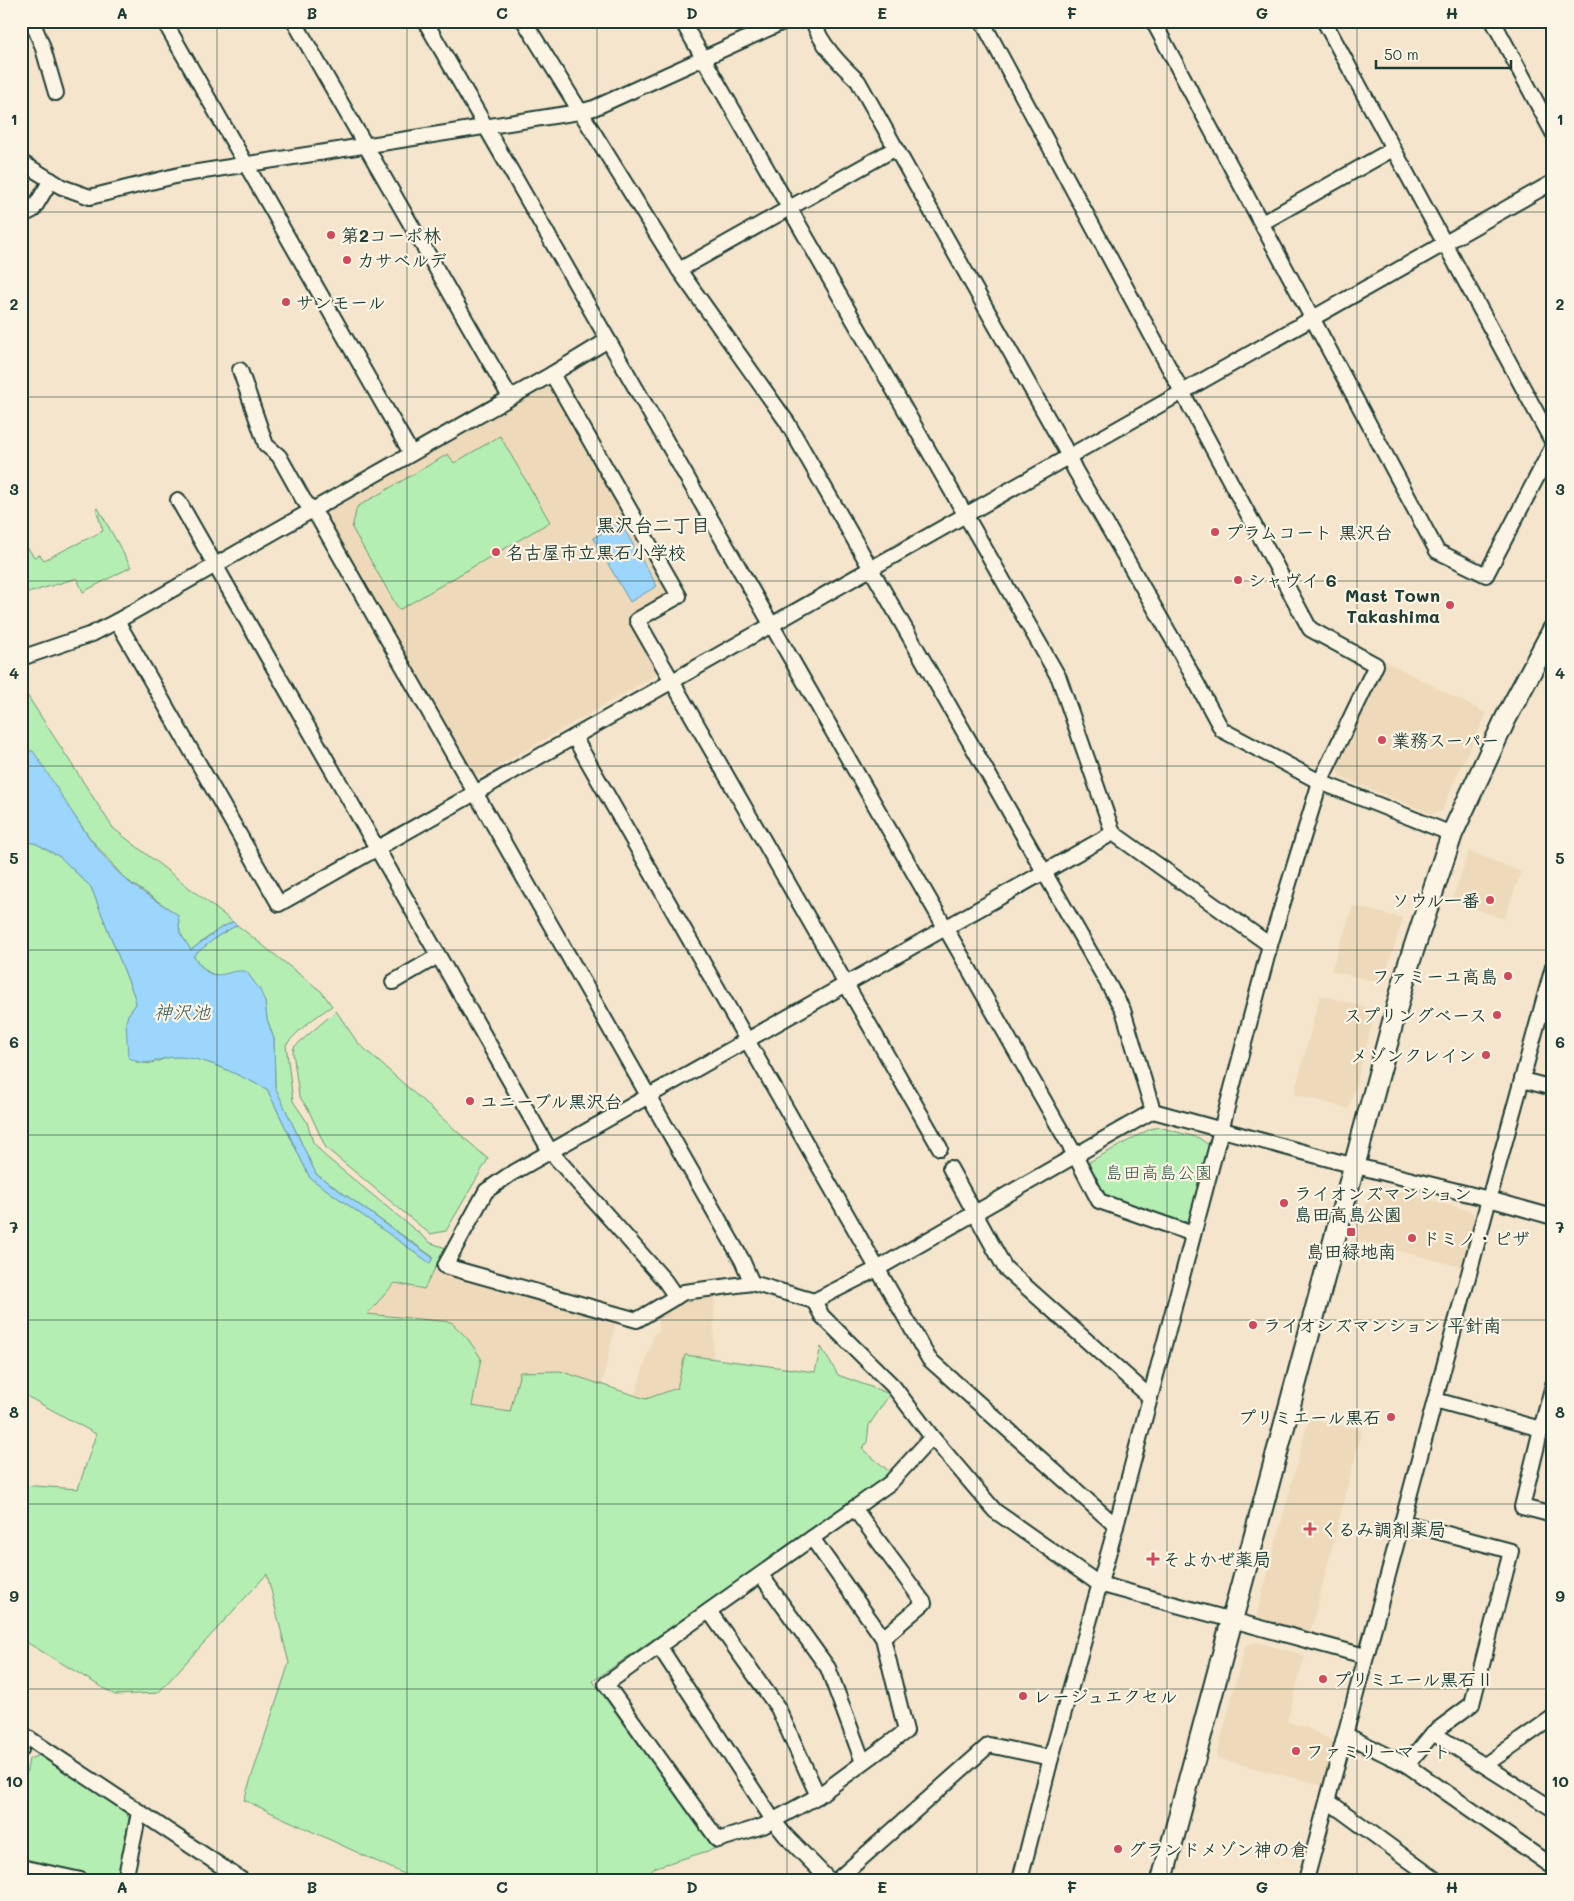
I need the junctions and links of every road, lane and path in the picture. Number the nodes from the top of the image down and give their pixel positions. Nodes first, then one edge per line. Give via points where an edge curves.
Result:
1 (32, 21) edge
2 (164, 21) edge
3 (294, 21) edge
4 (425, 21) edge
5 (524, 21) edge
6 (682, 21) edge
7 (785, 21) edge
8 (813, 21) edge
9 (982, 21) edge
10 (1154, 21) edge
11 (1324, 21) edge
12 (1493, 21) edge
13 (704, 58) junction
14 (56, 93) dead end
15 (579, 112) junction
16 (485, 126) junction
17 (1553, 133) edge
18 (365, 145) junction
19 (896, 148) junction
20 (1393, 149) junction
21 (21, 162) edge
22 (245, 164) junction
23 (51, 180) junction
24 (1553, 182) edge
25 (789, 208) junction
26 (21, 216) edge
27 (1262, 223) junction
28 (1443, 244) junction
29 (679, 270) junction
30 (1313, 319) junction
31 (608, 340) junction
32 (240, 370) dead end
33 (552, 374) junction
34 (1181, 392) junction
35 (510, 396) junction
36 (1553, 444) edge
37 (411, 453) junction
38 (1069, 456) junction
39 (178, 500) dead end
40 (313, 509) junction
41 (966, 515) junction
42 (214, 565) junction
43 (870, 570) junction
44 (117, 620) junction
45 (771, 625) junction
46 (1553, 630) edge
47 (21, 658) edge
48 (672, 681) junction
49 (574, 738) junction
50 (1320, 782) junction
51 (475, 793) junction
52 (1113, 833) junction
53 (1452, 834) junction
54 (376, 849) junction
55 (1044, 872) junction
56 (945, 927) junction
57 (1270, 945) junction
58 (438, 956) junction
59 (1553, 966) edge
60 (394, 982) dead end
61 (846, 984) junction
62 (748, 1040) junction
63 (1522, 1080) junction
64 (1553, 1088) edge
65 (648, 1095) junction
66 (1153, 1111) junction
67 (1221, 1130) junction
68 (940, 1148) dead end
69 (550, 1151) junction
70 (1075, 1154) junction
71 (1355, 1165) junction
72 (950, 1168) dead end
73 (1489, 1199) junction
74 (976, 1212) junction
75 (1553, 1217) edge
76 (1193, 1234) junction
77 (877, 1269) junction
78 (752, 1283) junction
79 (676, 1297) junction
80 (814, 1301) junction
81 (1553, 1385) edge
82 (1150, 1397) junction
83 (1435, 1400) junction
84 (1541, 1429) junction
85 (932, 1437) junction
86 (854, 1508) junction
87 (1553, 1515) edge
88 (1402, 1522) junction
89 (1116, 1526) junction
90 (812, 1538) junction
91 (761, 1575) junction
92 (1099, 1584) junction
93 (709, 1612) junction
94 (1232, 1620) junction
95 (883, 1638) junction
96 (659, 1646) junction
97 (1365, 1656) junction
98 (1553, 1718) edge
99 (1433, 1732) junction
100 (23, 1735) edge
101 (1346, 1735) junction
102 (21, 1750) edge
103 (1051, 1758) junction
104 (863, 1762) junction
105 (1407, 1764) junction
106 (1485, 1765) junction
107 (818, 1796) junction
108 (1328, 1801) junction
109 (1553, 1808) edge
110 (139, 1813) junction
111 (774, 1820) junction
112 (21, 1867) edge
113 (1553, 1867) edge
114 (1430, 1878) edge
115 (81, 1880) edge
116 (125, 1880) edge
117 (242, 1880) edge
118 (828, 1880) edge
119 (837, 1880) edge
120 (1020, 1880) edge
121 (1162, 1880) edge
122 (1306, 1880) edge

1 - 14 street
2 - 22 street
3 - 18 street
4 - 16 street
5 - 15 street
6 - 13 street
7 - 13 street
8 - 19 street via 839,63 858,81
9 - 34 street
10 - 27 street
11 - 20 street
12 - 17 street
13 - 15 street
13 - 25 street
15 - 16 street
15 - 29 street
16 - 18 street
16 - 31 street
18 - 22 street
18 - 35 street
19 - 25 street
19 - 38 street
20 - 27 street
20 - 28 street
21 - 23 street
22 - 23 street via 179,175 90,197
22 - 37 street
23 - 26 street via 32,210
24 - 28 street
25 - 29 street
25 - 41 street
27 - 30 street
28 - 30 street
28 - 36 street
29 - 43 street via 787,422
30 - 34 street
30 - 36 street via 1437,551 1486,575
31 - 33 street
31 - 45 street
32 - 40 street via 266,445 279,456 303,499
33 - 35 street
33 - 48 street via 679,596 637,620
34 - 38 street
34 - 50 street via 1310,629 1376,665
35 - 37 street
37 - 40 street
38 - 41 street
38 - 50 street via 1222,730
39 - 42 street
40 - 42 street
40 - 51 street
41 - 43 street
41 - 52 street via 1059,678
42 - 44 street
42 - 54 street
43 - 45 street
43 - 55 street
44 - 47 street via 92,634
44 - 54 street via 279,904
45 - 48 street
45 - 56 street
46 - 53 street via 1506,718
48 - 49 street
48 - 61 street
49 - 51 street
49 - 62 street
50 - 53 street
50 - 57 street
51 - 54 street
51 - 65 street
52 - 55 street
52 - 57 street
53 - 71 street via 1408,966
54 - 58 street
55 - 56 street
55 - 66 street via 1123,1010
56 - 61 street
56 - 70 street
57 - 67 street
58 - 60 street
58 - 69 street
59 - 63 street
61 - 62 street
61 - 68 street
62 - 65 street
62 - 77 street
63 - 64 street
63 - 73 street
65 - 69 street
65 - 78 street
66 - 67 street
66 - 70 street
67 - 71 street
67 - 76 street
69 - 79 street
69 - 79 street via 486,1191 445,1266 637,1320
70 - 74 street
70 - 76 street via 1099,1201
71 - 73 street
71 - 94 street
72 - 74 street
73 - 75 street
73 - 83 street
74 - 77 street
74 - 82 street via 1005,1268
76 - 82 street
77 - 80 street
77 - 89 street via 929,1360
78 - 79 street via 684,1292
78 - 80 street
80 - 85 street via 822,1316 893,1386
81 - 84 street
82 - 89 street
83 - 84 street
83 - 88 street
84 - 87 street via 1522,1507
85 - 86 street via 890,1484
85 - 92 street via 995,1511
86 - 90 street
86 - 95 street via 924,1603
88 - 97 street
88 - 99 street via 1511,1551 1472,1704
89 - 92 street
90 - 91 street
90 - 95 street
91 - 93 street
91 - 104 street via 828,1668
92 - 94 street
92 - 103 street
93 - 96 street
93 - 107 street via 778,1708
94 - 97 street
94 - 121 street
95 - 104 street via 906,1732
96 - 111 street
96 - 111 street via 606,1684 718,1840
97 - 101 street
98 - 106 street
99 - 105 street
99 - 106 street
100 - 102 street
100 - 110 street
101 - 105 street
101 - 108 street
103 - 119 street via 989,1745
103 - 120 street
104 - 107 street
105 - 113 street
106 - 109 street
107 - 111 street
108 - 114 street
108 - 122 street
110 - 116 street
110 - 117 street via 178,1835
111 - 118 street
112 - 115 street

